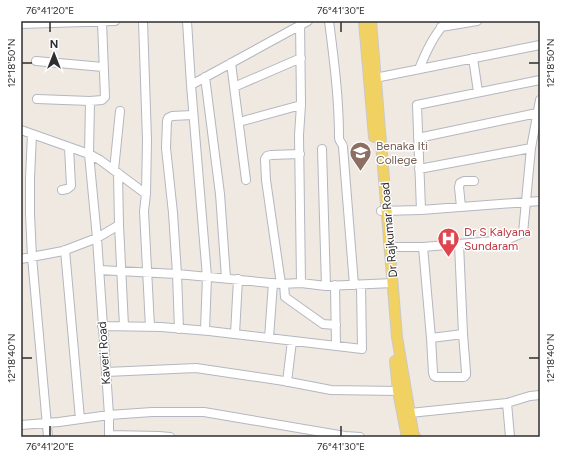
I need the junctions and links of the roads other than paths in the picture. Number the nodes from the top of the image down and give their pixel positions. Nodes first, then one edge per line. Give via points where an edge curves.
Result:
1 (115, 21) edge
2 (143, 21) edge
3 (187, 21) edge
4 (308, 21) edge
5 (329, 21) edge
6 (364, 21) edge
7 (371, 21) edge
8 (477, 21) edge
9 (102, 22) edge
10 (300, 23) edge
11 (21, 24) edge
12 (444, 24) edge
13 (540, 45) edge
14 (301, 58) junction
15 (473, 58) junction
16 (36, 61) dead end
17 (231, 63) junction
18 (103, 67) junction
19 (418, 69) junction
20 (205, 77) junction
21 (373, 79) junction
22 (540, 80) edge
23 (190, 85) junction
24 (234, 87) junction
25 (478, 92) junction
26 (37, 99) dead end
27 (540, 100) edge
28 (90, 101) junction
29 (301, 105) junction
30 (120, 111) dead end
31 (537, 113) junction
32 (193, 115) junction
33 (239, 122) junction
34 (21, 130) edge
35 (32, 134) junction
36 (418, 138) junction
37 (69, 147) junction
38 (531, 148) junction
39 (322, 149) dead end
40 (89, 154) junction
41 (300, 154) junction
42 (419, 169) junction
43 (116, 172) junction
44 (246, 180) dead end
45 (474, 180) dead end
46 (62, 190) dead end
47 (146, 194) junction
48 (540, 201) edge
49 (526, 202) junction
50 (461, 207) junction
51 (421, 210) junction
52 (384, 211) junction
53 (119, 225) junction
54 (97, 238) junction
55 (459, 244) junction
56 (423, 246) junction
57 (390, 247) junction
58 (65, 250) junction
59 (32, 257) junction
60 (21, 259) edge
61 (99, 270) junction
62 (121, 272) junction
63 (147, 272) junction
64 (177, 274) junction
65 (207, 277) junction
66 (226, 278) junction
67 (238, 279) junction
68 (273, 283) junction
69 (301, 283) junction
70 (390, 283) junction
71 (283, 284) junction
72 (357, 285) junction
73 (331, 286) junction
74 (336, 325) junction
75 (102, 326) junction
76 (124, 326) junction
77 (150, 327) junction
78 (179, 328) junction
79 (206, 330) junction
80 (236, 334) junction
81 (463, 334) junction
82 (268, 338) junction
83 (431, 338) junction
84 (292, 341) junction
85 (336, 346) junction
86 (106, 372) junction
87 (287, 382) junction
88 (398, 391) junction
89 (540, 395) edge
90 (507, 403) junction
91 (410, 413) junction
92 (109, 415) junction
93 (80, 419) junction
94 (46, 423) junction
95 (21, 425) edge
96 (109, 436) edge
97 (48, 437) edge
98 (170, 437) edge
99 (360, 437) edge
100 (407, 437) edge
101 (415, 437) edge
102 (510, 437) edge

1 - 9 street
2 - 47 street via 147,127
3 - 23 street
4 - 10 street
5 - 72 street via 337,86 339,140 343,145
6 - 21 main road, Dr Rajkumar Road
7 - 21 main road, Dr Rajkumar Road
8 - 12 street
9 - 11 street
9 - 18 street
10 - 14 street
10 - 17 street
12 - 19 street
13 - 15 street
14 - 24 street
14 - 29 street
15 - 19 street
15 - 25 street
16 - 18 street
17 - 20 street
17 - 24 street
18 - 28 street via 105,97 102,100
19 - 21 street
20 - 23 street
20 - 66 street via 220,194
21 - 52 main road, Dr Rajkumar Road
22 - 25 street
23 - 32 street
24 - 33 street
25 - 36 street via 417,105
26 - 28 street
27 - 31 street
28 - 40 street, Kaveri Road
29 - 33 street
29 - 41 street
30 - 43 street
31 - 36 street
31 - 38 street
32 - 64 street via 172,116 167,121 166,148
32 - 65 street
33 - 44 street
34 - 35 street
35 - 37 street
35 - 59 street
36 - 42 street
37 - 40 street
37 - 46 street via 71,186
38 - 42 street
38 - 49 street
39 - 73 street
40 - 43 street
40 - 54 street, Kaveri Road
41 - 69 street
41 - 71 street via 271,155 265,159 266,180
42 - 51 street
43 - 47 street
43 - 53 street
45 - 50 street via 460,183
47 - 63 street via 144,212
48 - 49 street
49 - 50 street
49 - 55 street via 523,232 506,240
50 - 51 street
51 - 52 street
52 - 57 main road, Dr Rajkumar Road
52 - 70 main road, Dr Rajkumar Road
53 - 54 street
53 - 62 street
54 - 58 street
54 - 61 street, Kaveri Road
55 - 56 street
55 - 81 street
56 - 57 street
56 - 83 street
57 - 70 main road, Dr Rajkumar Road
58 - 59 street
58 - 93 street
59 - 60 street
59 - 94 street
61 - 62 street
61 - 75 street, Kaveri Road
62 - 63 street
62 - 76 street
63 - 64 street
63 - 77 street
64 - 65 street
64 - 78 street
65 - 66 street
65 - 79 street
66 - 67 street
67 - 68 street
67 - 80 street
68 - 71 street
68 - 82 street
69 - 71 street
69 - 73 street
70 - 72 street
70 - 88 main road, Dr Rajkumar Road via 391,337
70 - 91 main road, Dr Rajkumar Road
71 - 74 street via 285,297 324,324
72 - 73 street
72 - 85 street via 362,349
73 - 74 street
74 - 85 street
75 - 76 street
75 - 86 street, Kaveri Road
76 - 77 street
77 - 78 street
78 - 79 street
79 - 80 street
80 - 82 street
81 - 83 street
81 - 83 street via 466,372 464,377 434,376
82 - 84 street
84 - 85 street
84 - 87 street
86 - 87 street via 196,368
86 - 92 street, Kaveri Road
87 - 88 street via 331,390
88 - 100 main road, Dr Rajkumar Road
89 - 90 street
90 - 91 street
90 - 102 street
91 - 101 main road, Dr Rajkumar Road
92 - 93 street
92 - 96 street, Kaveri Road
92 - 99 street via 204,412
93 - 94 street
94 - 95 street
94 - 97 street
96 - 98 street

